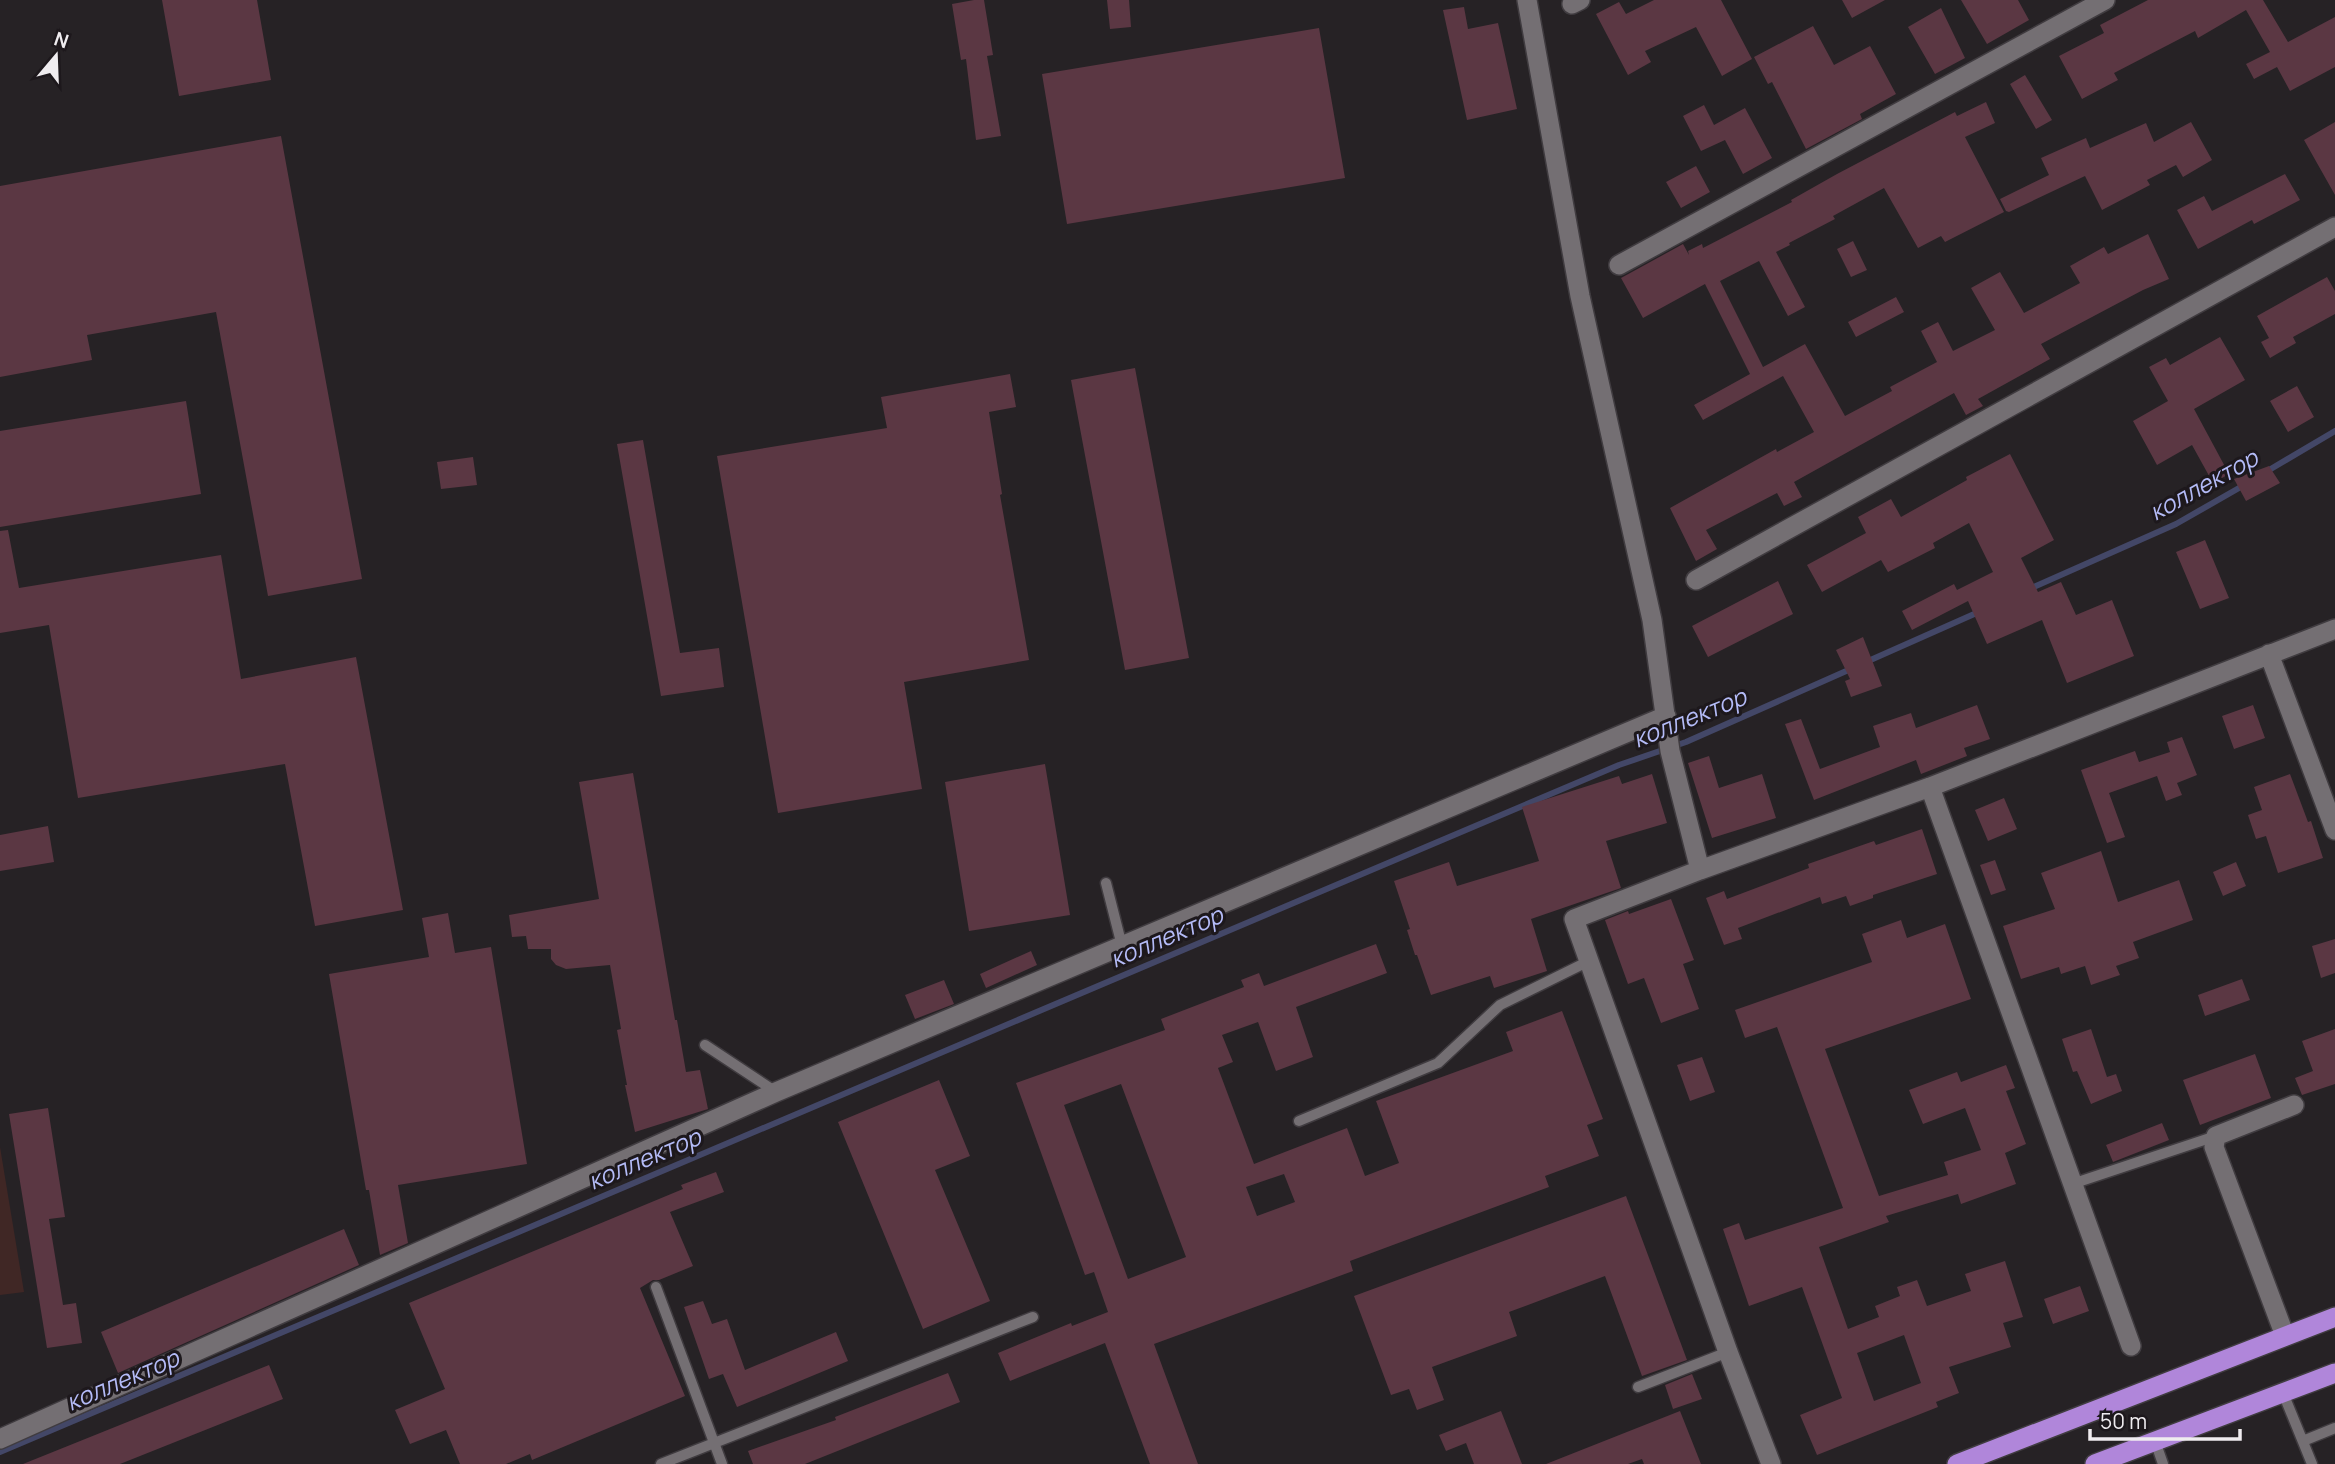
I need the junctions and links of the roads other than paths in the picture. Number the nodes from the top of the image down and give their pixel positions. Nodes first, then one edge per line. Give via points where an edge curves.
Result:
1 (1527, 0) edge
2 (2105, 0) edge
3 (2335, 227) edge
4 (1619, 265) dead end
5 (1696, 580) dead end
6 (2335, 629) edge
7 (2269, 654) junction
8 (1666, 720) junction
9 (1930, 787) junction
10 (2335, 830) edge
11 (1700, 870) junction
12 (1106, 883) dead end
13 (1122, 946) junction
14 (1589, 961) junction
15 (705, 1045) dead end
16 (776, 1092) junction
17 (2294, 1104) dead end
18 (1299, 1121) dead end
19 (2216, 1136) junction
20 (2072, 1184) junction
21 (656, 1287) dead end
22 (1033, 1317) dead end
23 (2335, 1317) edge
24 (2285, 1336) junction
25 (2131, 1346) dead end
26 (1728, 1352) junction
27 (2335, 1373) edge
28 (1637, 1387) dead end
29 (2283, 1393) junction
30 (2335, 1428) edge
31 (0, 1439) edge
32 (2155, 1441) junction
33 (2303, 1441) junction
34 (713, 1442) junction
35 (661, 1464) edge
36 (722, 1464) edge
37 (1771, 1464) edge
38 (1957, 1464) edge
39 (2095, 1464) edge
40 (2164, 1464) edge
41 (2312, 1464) edge

1 - 8 street via 1580,296 1652,620
2 - 4 street
3 - 5 street
6 - 7 street
7 - 9 street
7 - 10 street
8 - 11 street
8 - 13 street
9 - 11 street
9 - 20 street
11 - 14 street via 1574,919
12 - 13 lane
13 - 16 street
14 - 18 lane via 1500,1005 1438,1063
14 - 26 street
15 - 16 lane
16 - 31 street
17 - 19 street
19 - 20 lane
19 - 24 street via 2214,1147
20 - 25 street
21 - 34 lane
22 - 34 lane
23 - 24 highway
24 - 38 highway
26 - 28 lane
26 - 37 street
27 - 29 highway
29 - 32 highway
29 - 33 lane
30 - 33 lane
32 - 39 highway
32 - 40 lane
33 - 41 lane
34 - 35 lane
34 - 36 lane

